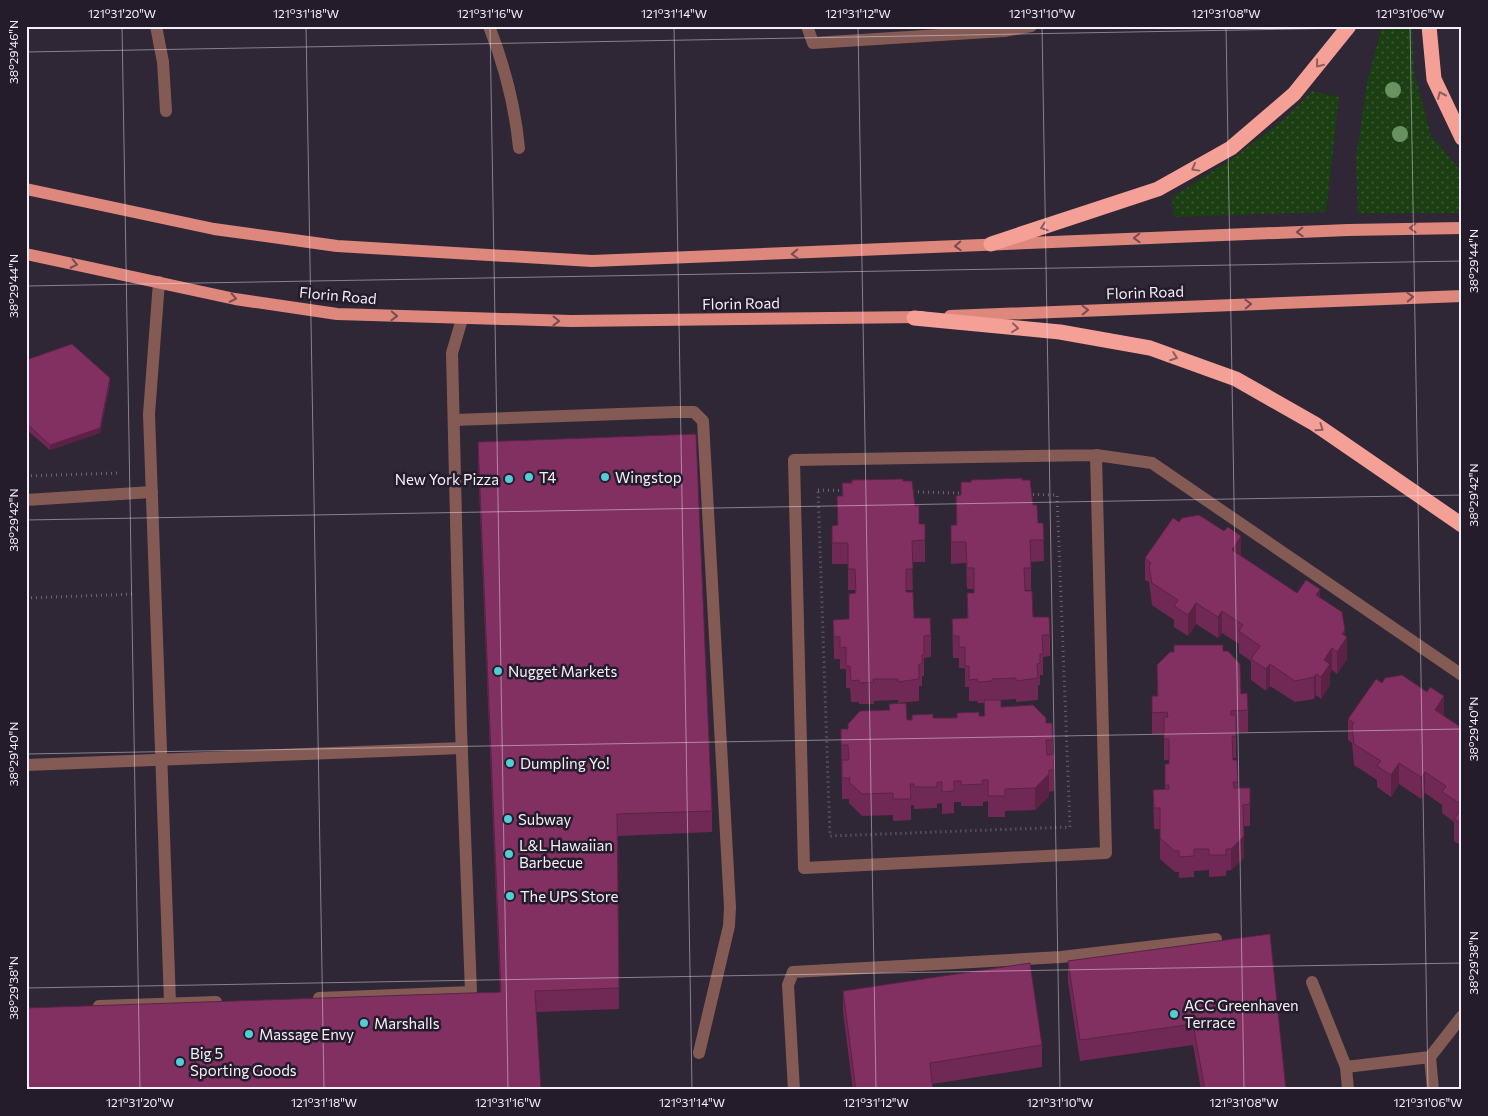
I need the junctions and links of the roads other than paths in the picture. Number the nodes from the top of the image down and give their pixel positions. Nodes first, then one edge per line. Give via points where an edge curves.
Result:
1 (156, 26) edge
2 (489, 26) edge
3 (807, 26) edge
4 (1031, 26) edge
5 (1349, 26) edge
6 (1429, 26) edge
7 (166, 111) dead end
8 (1462, 138) edge
9 (519, 148) dead end
10 (26, 189) edge
11 (1462, 228) edge
12 (991, 244) junction
13 (26, 254) edge
14 (159, 282) junction
15 (1462, 296) edge
16 (914, 318) junction
17 (462, 319) junction
18 (454, 420) junction
19 (1096, 455) junction
20 (152, 492) junction
21 (26, 500) edge
22 (1462, 524) edge
23 (1462, 675) edge
24 (462, 748) junction
25 (161, 760) junction
26 (26, 765) edge
27 (1216, 939) edge
28 (1312, 982) dead end
29 (310, 998) edge
30 (227, 1001) edge
31 (170, 1003) junction
32 (88, 1006) edge
33 (1459, 1023) edge
34 (700, 1053) dead end
35 (1430, 1057) junction
36 (1346, 1066) junction
37 (794, 1090) edge
38 (1348, 1090) edge
39 (1433, 1090) edge

1 - 7 street via 163,62
2 - 9 street via 506,70 516,111
3 - 4 street via 813,43 1004,31
5 -> 12 highway via 1294,94 1231,148 1158,189
8 -> 6 highway via 1434,79
12 -> 10 main road via 592,261 337,246 214,229
11 -> 12 main road
13 -> 14 main road, Florin Road
14 -> 17 main road, Florin Road via 234,299 337,314
14 - 20 street via 149,414
16 -> 15 main road, Florin Road
17 -> 16 main road, Florin Road via 571,322
16 -> 22 highway via 1060,332 1150,348 1236,379 1315,424
17 - 18 street via 452,354
18 - 24 street
18 - 34 street via 694,412 703,421 730,907 729,926
19 - 19 street via 794,460 804,868 1106,853
19 - 23 street via 1152,463
20 - 21 street
20 - 25 street
24 - 25 street
24 - 29 street via 471,992
25 - 26 street
25 - 31 street
27 - 37 street via 1061,957 793,972 788,985
28 - 36 street
30 - 31 street
31 - 32 street
33 - 35 street
35 - 36 street
35 - 39 street
36 - 38 street

